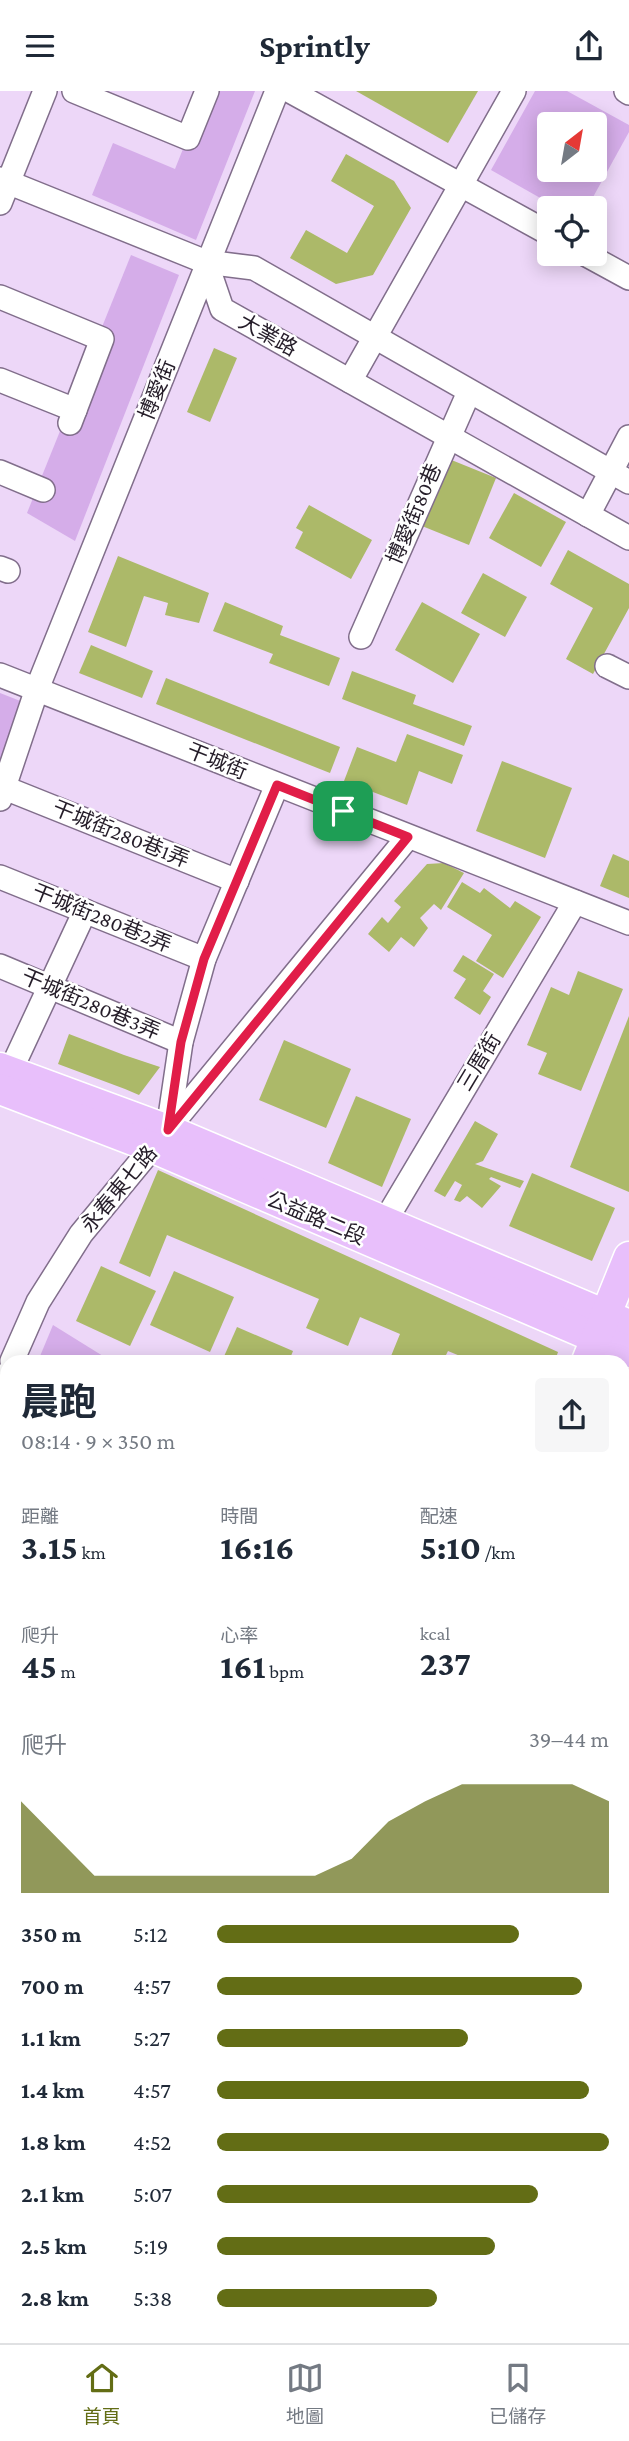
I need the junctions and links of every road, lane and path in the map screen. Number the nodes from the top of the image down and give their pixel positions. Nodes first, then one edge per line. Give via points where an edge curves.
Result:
1 (45, 91) edge
2 (74, 91) edge
3 (207, 91) edge
4 (277, 91) edge
5 (290, 91) edge
6 (514, 91) edge
7 (461, 185) junction
8 (3, 188) edge
9 (537, 227) edge
10 (206, 262) junction
11 (607, 266) edge
12 (629, 278) edge
13 (0, 297) edge
14 (375, 339) junction
15 (0, 380) edge
16 (350, 381) junction
17 (469, 392) junction
18 (447, 436) junction
19 (629, 436) edge
20 (0, 472) edge
21 (620, 477) edge
22 (43, 490) dead end
23 (588, 515) junction
24 (629, 538) edge
25 (361, 637) dead end
26 (607, 666) dead end
27 (0, 675) edge
28 (629, 677) edge
29 (37, 689) junction
30 (277, 785) junction
31 (2, 791) edge
32 (408, 837) junction
33 (0, 877) edge
34 (237, 881) junction
35 (575, 902) junction
36 (85, 911) junction
37 (629, 923) edge
38 (204, 959) junction
39 (0, 966) edge
40 (50, 986) junction
41 (181, 1042) junction
42 (3, 1076) edge
43 (161, 1139) junction
44 (384, 1223) junction
45 (629, 1257) edge
46 (604, 1335) edge
47 (629, 1352) edge
48 (15, 1355) edge

1 - 8 street
2 - 3 street via 188,138
4 - 10 street, 博愛街
5 - 7 street
6 - 7 street
7 - 9 street
7 - 14 street
8 - 10 street
10 - 14 street via 254,268
10 - 16 street, 大業路 via 222,309
10 - 29 street, 博愛街
11 - 12 street
13 - 15 street via 102,339 72,416
14 - 16 street
14 - 17 street
16 - 18 street, 大業路
17 - 18 street, 博愛街80巷
17 - 21 street
18 - 23 street, 大業路
18 - 25 street, 博愛街80巷
19 - 21 street
20 - 22 street
21 - 23 street
23 - 24 street, 大業路
26 - 28 street
27 - 29 street, 干城街
29 - 30 street, 干城街
29 - 31 street, 博愛街
30 - 32 street, 干城街
30 - 34 street
31 - 34 street, 干城街280巷1弄
32 - 35 street, 干城街
32 - 43 street, 永春東七路
33 - 36 street, 干城街280巷2弄
34 - 38 street
35 - 37 street, 干城街
35 - 44 street, 三厝街
36 - 38 street, 干城街280巷2弄
36 - 40 street
38 - 41 street
39 - 40 street, 干城街280巷3弄
40 - 41 street, 干城街280巷3弄
40 - 42 street
41 - 43 street
42 - 43 main road, 公益路二段
43 - 44 main road, 公益路二段
43 - 46 main road, 公益路二段
43 - 48 street, 永春東七路 via 81,1234 38,1302
44 - 46 main road, 公益路二段
45 - 46 main road
46 - 47 main road, 公益路二段

